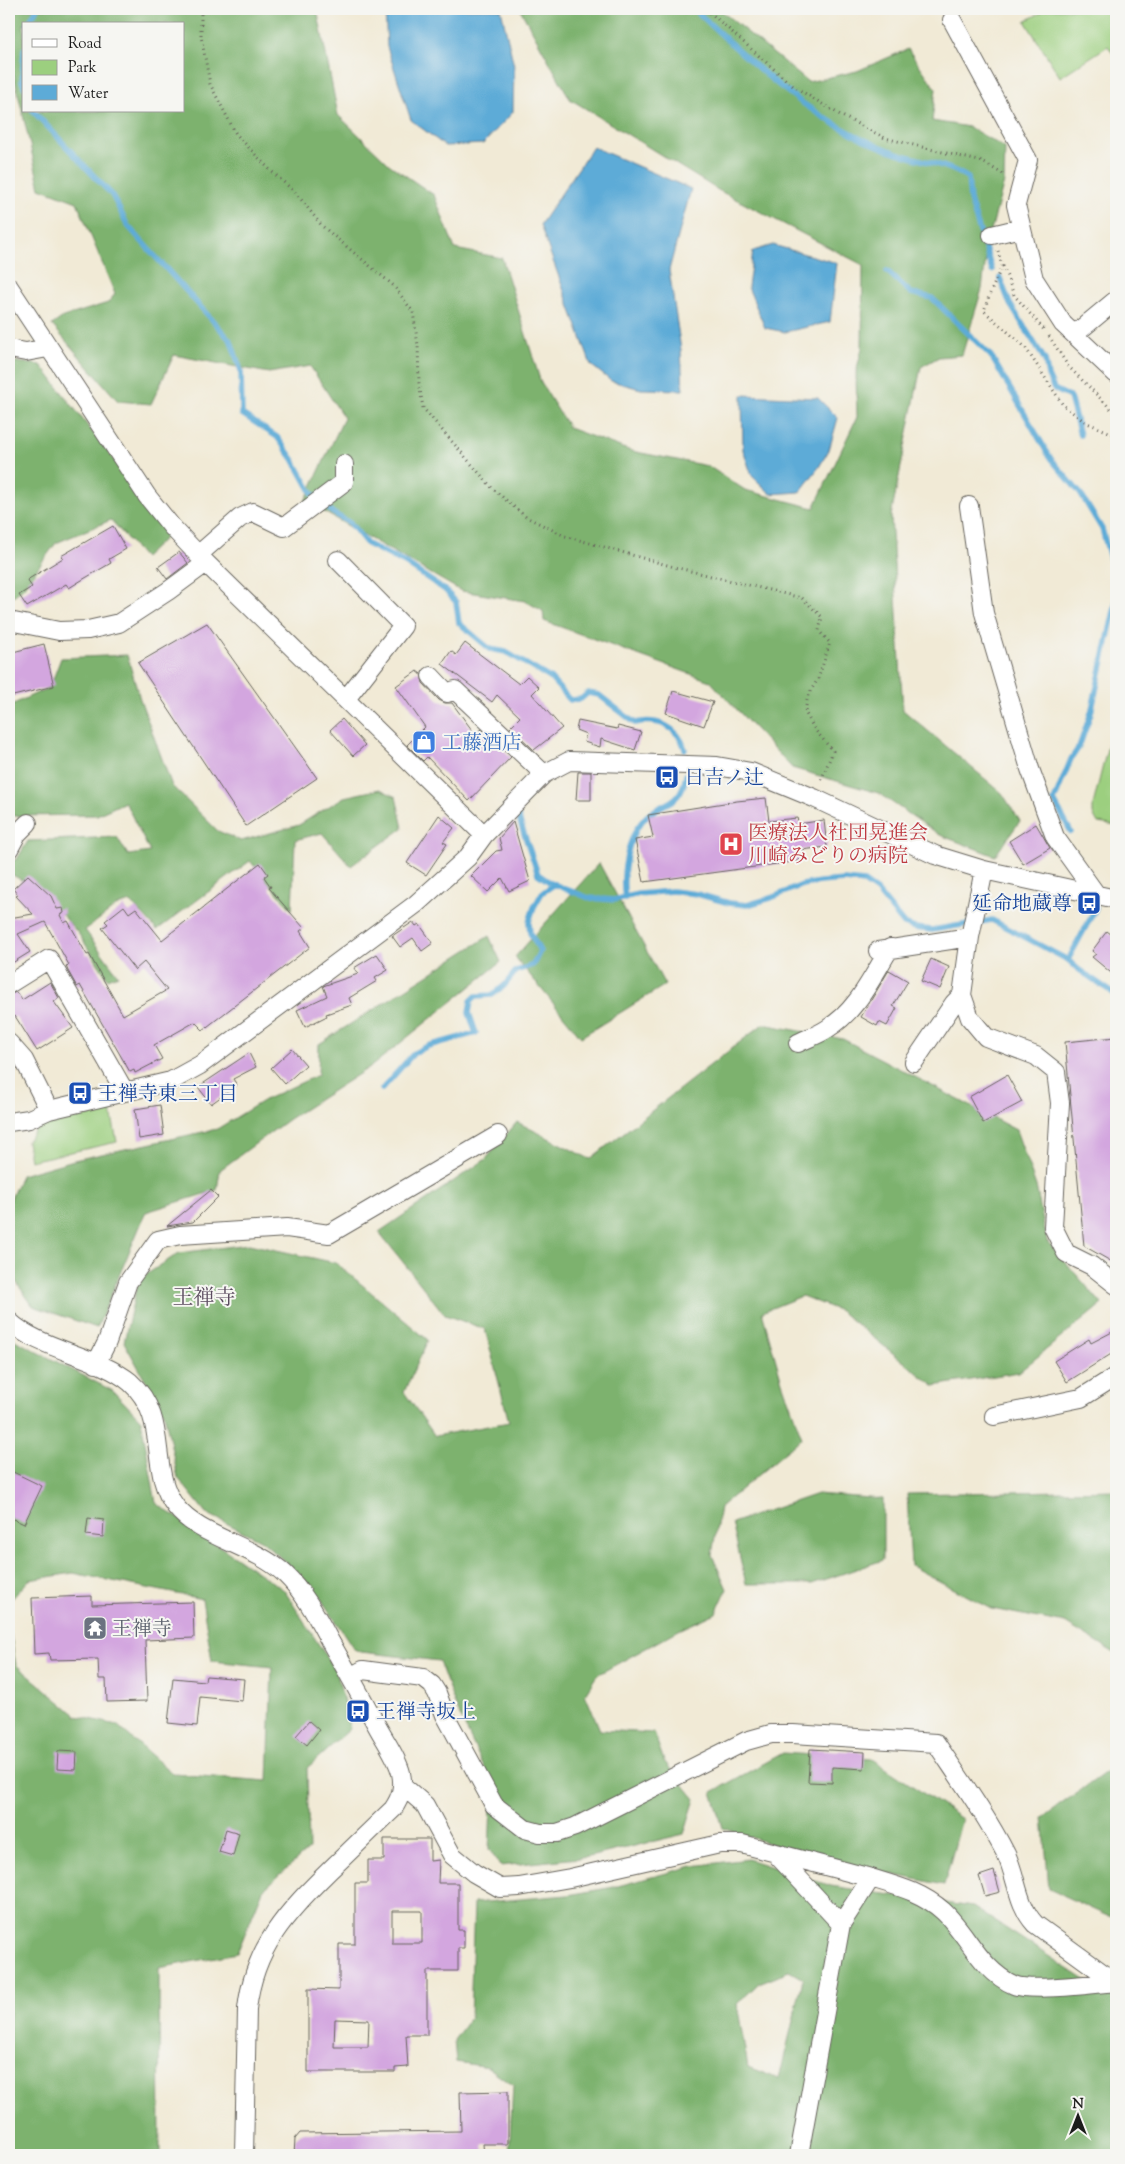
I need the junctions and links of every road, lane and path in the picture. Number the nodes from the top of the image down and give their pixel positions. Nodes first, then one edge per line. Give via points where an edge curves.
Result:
1 (200, 9) edge
2 (706, 9) edge
3 (952, 20) dead end
4 (1022, 184) junction
5 (1020, 228) junction
6 (992, 235) joint
7 (1002, 266) junction
8 (9, 288) edge
9 (1116, 300) edge
10 (1069, 329) junction
11 (48, 348) junction
12 (9, 349) edge
13 (1116, 374) edge
14 (1116, 414) edge
15 (1116, 435) edge
16 (344, 464) dead end
17 (968, 506) dead end
18 (202, 559) junction
19 (338, 560) dead end
20 (14, 623) edge
21 (431, 676) dead end
22 (346, 699) junction
23 (1116, 721) edge
24 (1113, 733) dead end
25 (544, 774) junction
26 (814, 798) junction
27 (28, 822) dead end
28 (484, 835) junction
29 (9, 849) edge
30 (984, 870) junction
31 (1096, 894) junction
32 (1116, 899) edge
33 (970, 937) junction
34 (9, 984) edge
35 (962, 995) junction
36 (9, 1043) edge
37 (798, 1043) dead end
38 (914, 1062) dead end
39 (125, 1092) junction
40 (49, 1110) junction
41 (9, 1122) edge
42 (498, 1135) dead end
43 (1116, 1285) edge
44 (9, 1321) edge
45 (96, 1364) junction
46 (1116, 1376) edge
47 (994, 1416) dead end
48 (350, 1677) junction
49 (402, 1785) junction
50 (774, 1852) junction
51 (871, 1878) junction
52 (841, 1924) junction
53 (1116, 1982) edge
54 (244, 2155) edge
55 (799, 2155) edge

1 - 26 path via 201,36 210,84 236,134 296,193 322,226 394,286 413,312 423,408 493,489 526,517 565,536 802,598 822,618 819,631 830,643 818,679 808,695 805,712 833,751
2 - 4 path via 792,86 842,116 885,138 982,162
3 - 4 street via 1028,160
4 - 5 street via 1016,205
5 - 6 street
5 - 10 street via 1034,279
6 - 7 path
7 - 14 path via 1014,295 1046,332 1068,366
7 - 15 path via 984,311 1025,347 1063,405 1085,422
8 - 11 street
9 - 10 street
10 - 13 street
11 - 12 street via 26,352
11 - 18 street via 147,496
16 - 18 street via 344,482 284,527 253,512 240,518
17 - 31 street via 984,613 1030,769 1055,837
18 - 20 street via 168,591 119,623 88,630 59,631
18 - 22 street
19 - 22 street via 404,626
21 - 25 street via 447,693 454,690
22 - 28 street
23 - 24 path
25 - 26 street via 569,761 717,766 751,772
25 - 28 street
26 - 30 street via 935,855
27 - 29 street
28 - 39 street via 468,857 416,904 200,1065 170,1081
30 - 31 street
30 - 33 street
31 - 32 street
33 - 35 street
33 - 37 street via 882,950 857,1002 827,1029
34 - 39 street via 49,959
35 - 38 street
35 - 43 street via 970,1018 986,1037 1036,1056 1056,1072 1060,1103 1053,1227 1066,1253 1092,1266
36 - 40 street via 24,1060
39 - 40 street
40 - 41 street via 29,1119
42 - 45 street via 329,1234 287,1228 180,1235 158,1240 128,1282
44 - 45 street
45 - 48 street via 130,1382 143,1397 158,1435 165,1490 176,1508 189,1520 251,1550 285,1574 312,1609
46 - 47 street via 1081,1398
48 - 49 street via 400,1772
48 - 53 street via 363,1670 412,1675 432,1685 494,1805 526,1829 540,1833 557,1833 575,1827 746,1741 771,1734 936,1743 1007,1855 1028,1917
49 - 50 street via 425,1805 452,1855 500,1888 570,1878 720,1844 742,1844
49 - 54 street via 400,1799 393,1809 283,1919 258,1962 247,2009
50 - 51 street
50 - 52 street
51 - 52 street
51 - 53 street via 914,1891 943,1911 993,1971 1014,1986 1043,1988
52 - 55 street

